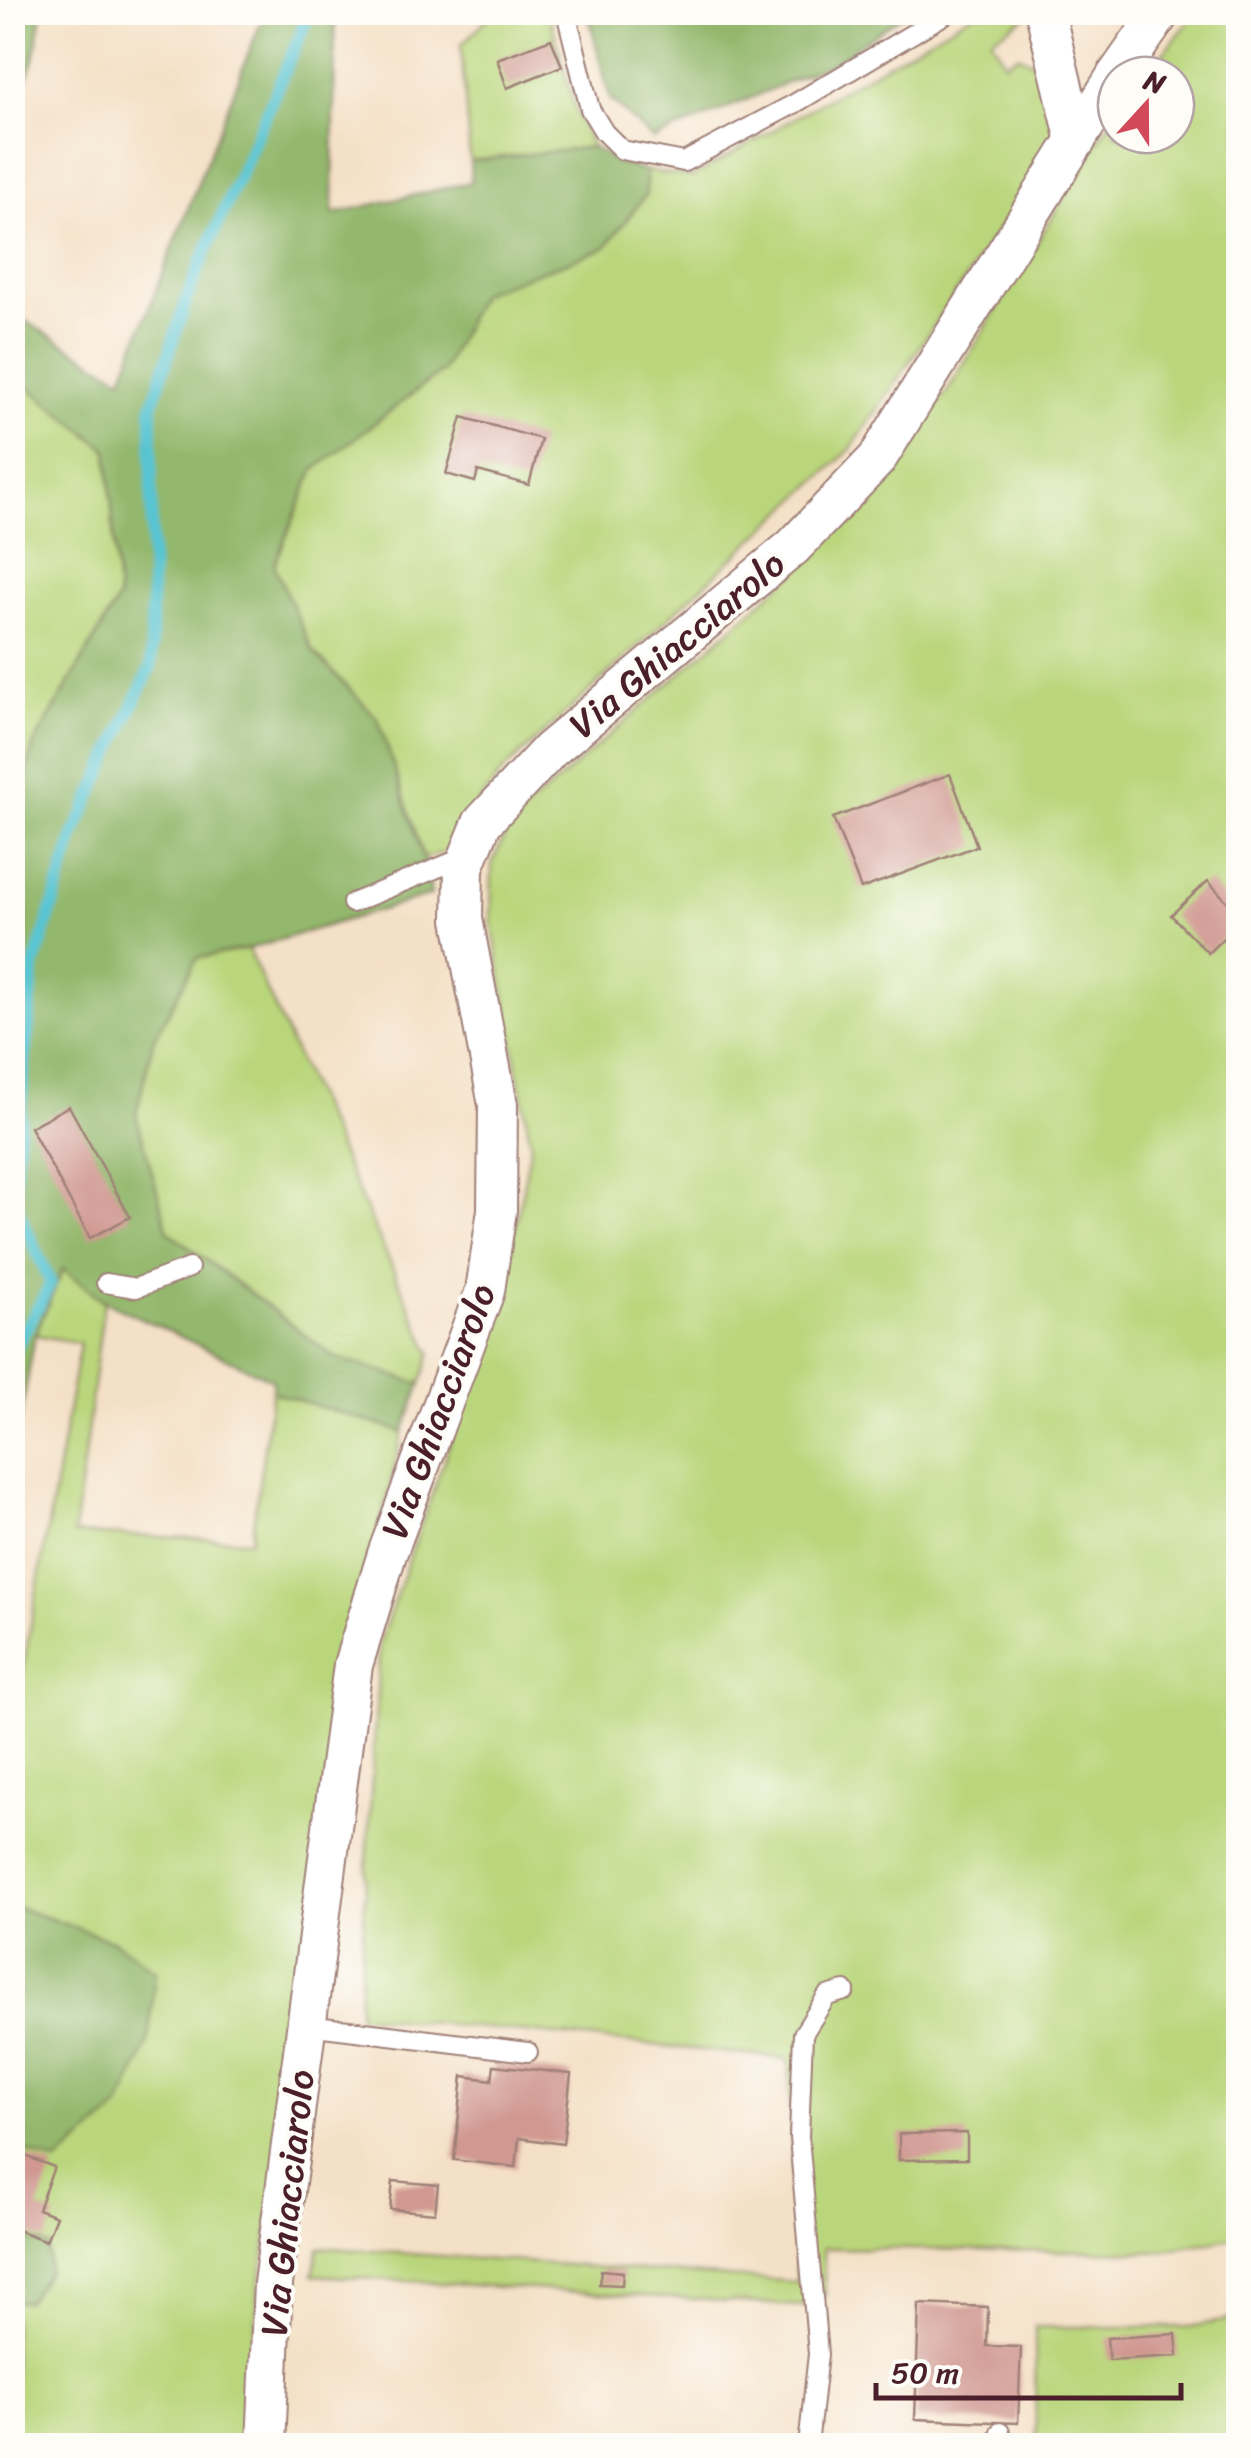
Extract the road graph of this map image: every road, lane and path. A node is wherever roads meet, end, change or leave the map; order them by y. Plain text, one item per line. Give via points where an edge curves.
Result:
1 (566, 12) edge
2 (949, 12) edge
3 (1161, 12) edge
4 (1056, 23) edge
5 (1131, 55) edge
6 (1096, 108) edge
7 (1076, 141) junction
8 (469, 855) junction
9 (352, 903) dead end
10 (189, 1268) dead end
11 (106, 1283) dead end
12 (845, 1991) dead end
13 (306, 2025) junction
14 (528, 2052) dead end
15 (266, 2446) edge
16 (808, 2446) edge

1 - 2 lane via 590,109 604,132 622,150 684,162
3 - 5 street, Via Ghiacciarolo
4 - 7 street
6 - 7 street, Via Ghiacciarolo
7 - 8 street, Via Ghiacciarolo via 878,459 794,547 550,750 482,823
8 - 9 lane
8 - 13 street, Via Ghiacciarolo via 463,919 498,1105 495,1226 485,1291 353,1665
10 - 11 lane via 136,1288
12 - 16 lane via 827,1996 803,2034 800,2138 818,2354
13 - 14 lane
13 - 15 street, Via Ghiacciarolo via 273,2284

